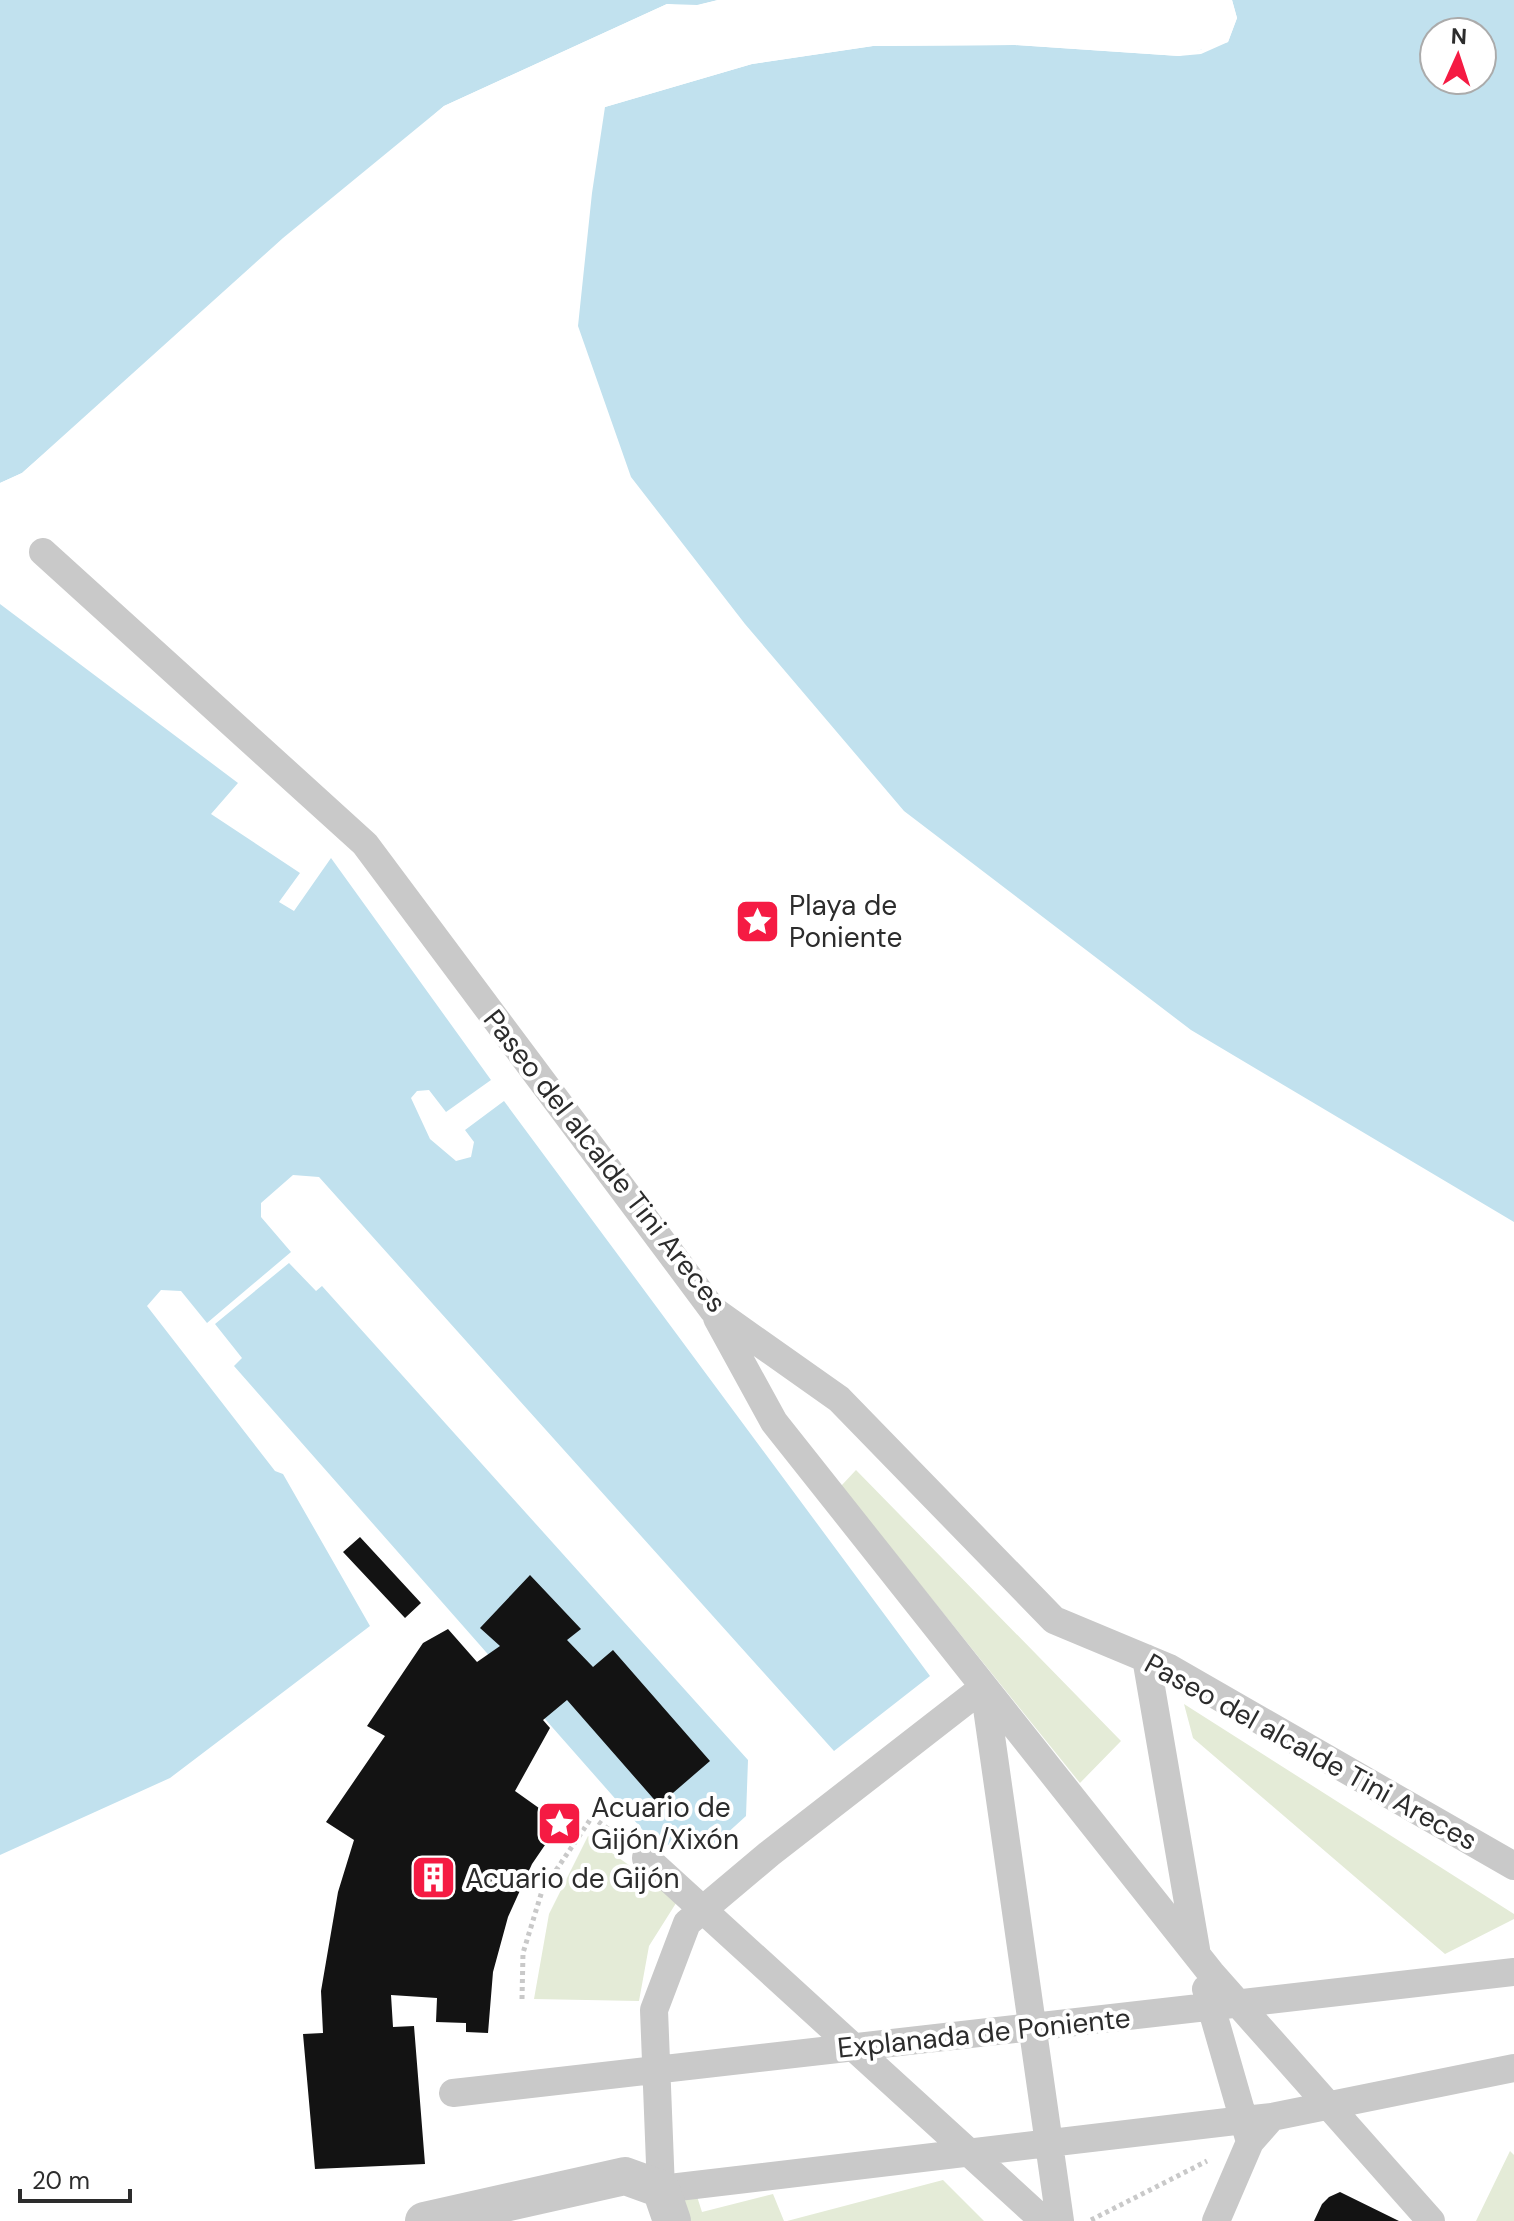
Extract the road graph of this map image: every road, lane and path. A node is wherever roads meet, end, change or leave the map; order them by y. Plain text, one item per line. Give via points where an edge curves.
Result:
1 (43, 552) dead end
2 (713, 1310) junction
3 (1146, 1658) junction
4 (984, 1687) junction
5 (646, 1858) joint
6 (1514, 1866) edge
7 (703, 1910) junction
8 (1197, 1954) junction
9 (1514, 1972) edge
10 (522, 1999) dead end
11 (1225, 2005) junction
12 (1032, 2027) junction
13 (854, 2047) junction
14 (1514, 2068) edge
15 (657, 2070) junction
16 (453, 2093) dead end
17 (1329, 2106) junction
18 (1247, 2131) junction
19 (1049, 2143) junction
20 (969, 2153) junction
21 (666, 2205) edge
22 (424, 2221) edge
23 (1044, 2221) edge
24 (1060, 2221) edge
25 (1216, 2221) edge
26 (1431, 2221) edge

1 - 2 street, Paseo del alcalde Tini Areces via 365,844
2 - 3 street, Paseo del alcalde Tini Areces via 839,1399 1054,1620
2 - 4 street via 774,1422
3 - 6 street, Paseo del alcalde Tini Areces
3 - 8 street
4 - 7 street
4 - 8 street
4 - 12 street
5 - 7 street
5 - 10 path via 592,1817 542,1891 523,1953
7 - 13 street
7 - 15 street via 687,1923 654,2010
8 - 11 street
9 - 11 street, Explanada de Poniente
11 - 12 street, Explanada de Poniente
11 - 17 street
11 - 18 street
12 - 13 street, Explanada de Poniente
12 - 19 street
13 - 15 street, Explanada de Poniente
13 - 20 street
14 - 17 street
15 - 16 street, Explanada de Poniente
15 - 21 street
17 - 18 street via 1272,2117
17 - 26 street
18 - 19 street
18 - 25 street
19 - 20 street
19 - 24 street
20 - 21 street
20 - 23 street
21 - 22 street via 625,2176

